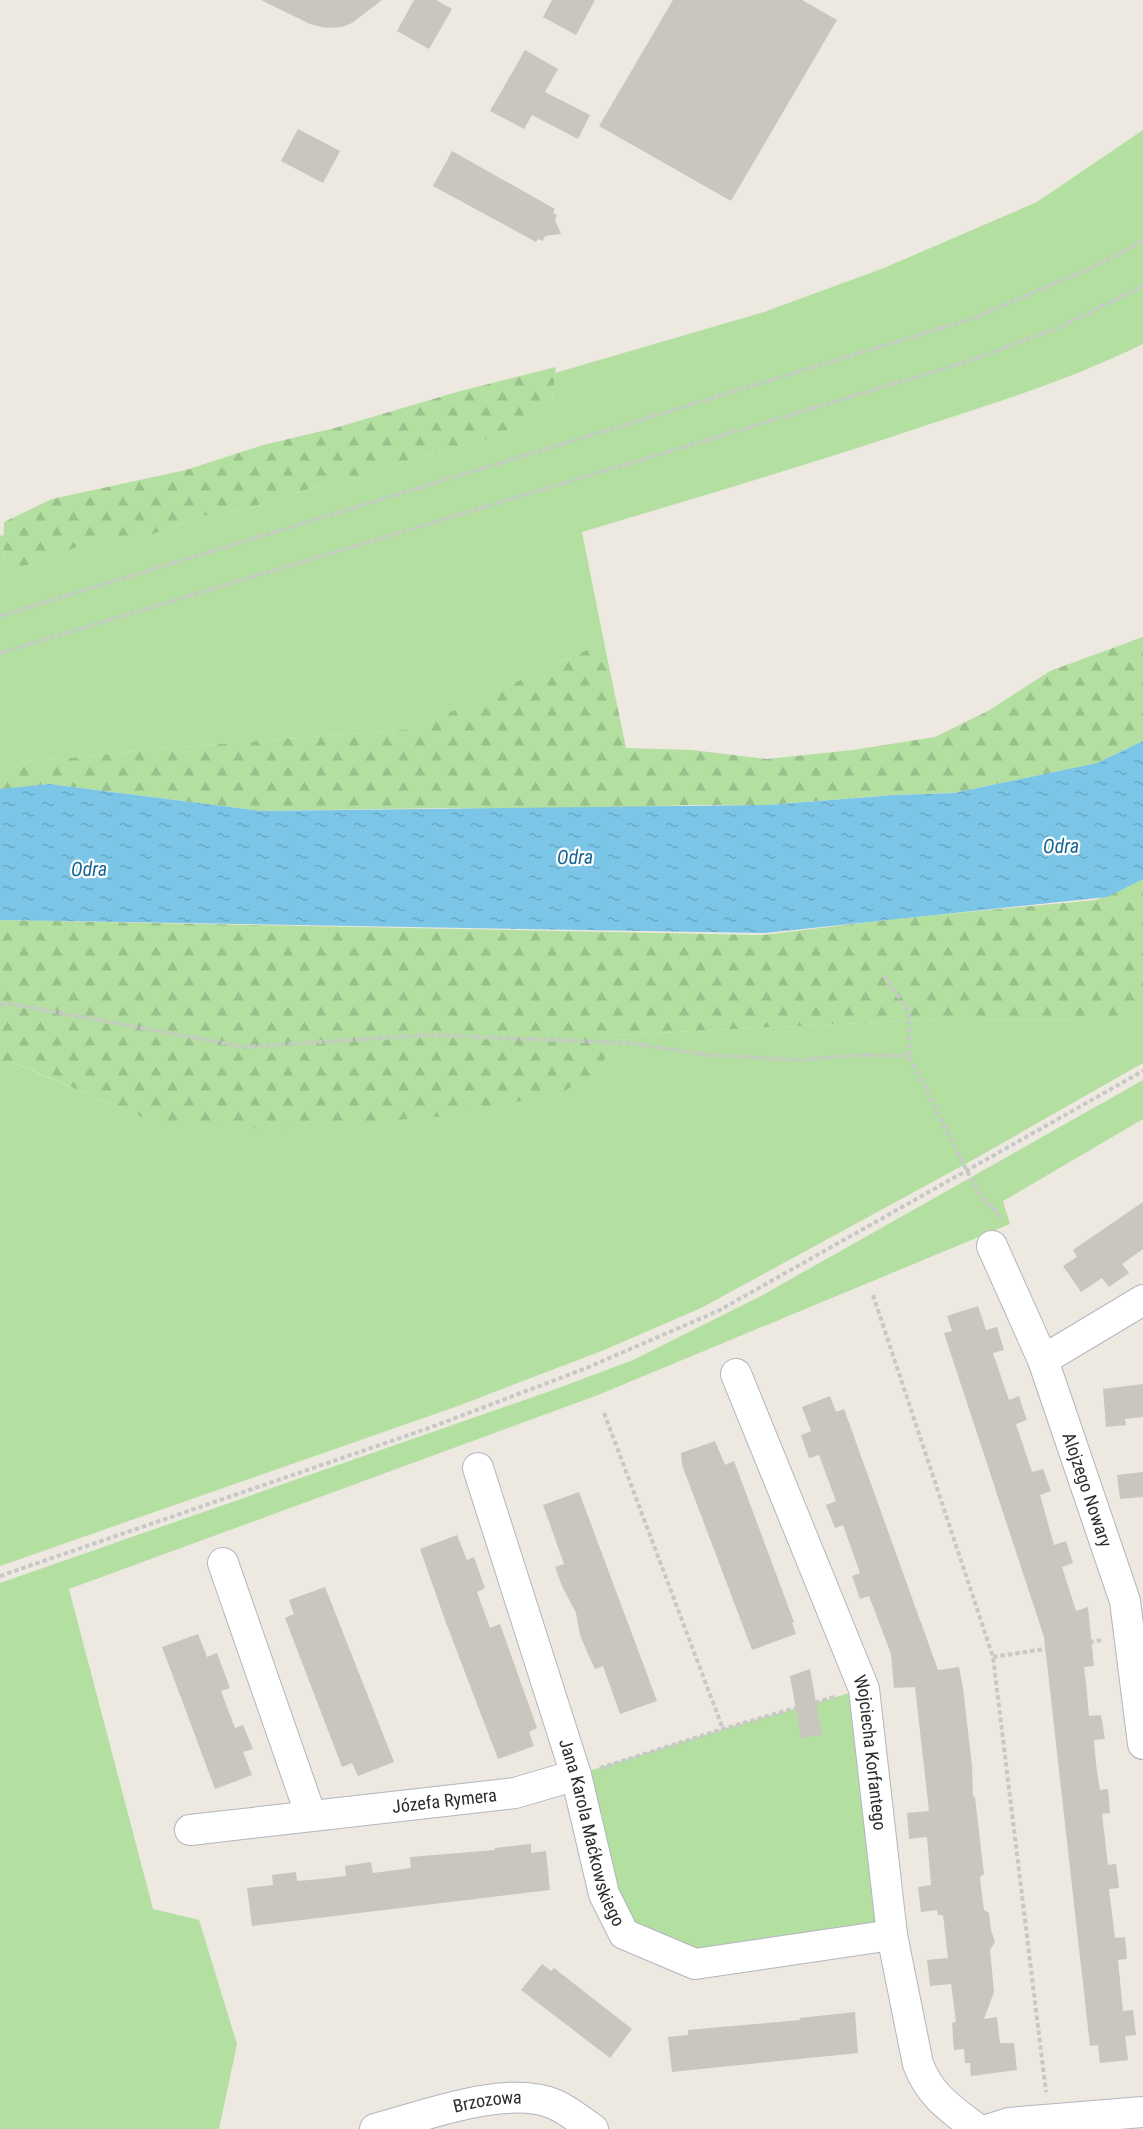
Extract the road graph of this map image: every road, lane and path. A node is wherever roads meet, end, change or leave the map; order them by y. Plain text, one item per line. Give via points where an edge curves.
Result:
1 (1143, 241) edge
2 (1143, 286) edge
3 (0, 616) edge
4 (0, 653) edge
5 (884, 976) dead end
6 (0, 1004) edge
7 (909, 1056) junction
8 (1143, 1071) edge
9 (967, 1172) junction
10 (984, 1201) dead end
11 (992, 1246) dead end
12 (873, 1294) dead end
13 (1143, 1300) edge
14 (1043, 1360) junction
15 (736, 1374) dead end
16 (604, 1413) dead end
17 (478, 1468) dead end
18 (224, 1563) dead end
19 (0, 1576) edge
20 (1134, 1595) edge
21 (1129, 1636) junction
22 (993, 1658) junction
23 (864, 1689) junction
24 (723, 1729) junction
25 (1143, 1744) edge
26 (576, 1775) junction
27 (311, 1816) junction
28 (190, 1830) dead end
29 (892, 1935) junction
30 (1143, 2112) edge
31 (1049, 2120) junction
32 (375, 2129) edge
33 (593, 2129) edge
34 (977, 2129) edge
35 (990, 2129) edge

1 - 3 path via 1102,263 974,318
2 - 4 path via 1060,327 966,362
5 - 7 path via 909,1011
6 - 7 path via 245,1047 426,1035 629,1043 711,1055 798,1060
7 - 9 path
8 - 9 path
9 - 10 path
9 - 19 path via 718,1311 584,1369 429,1428
11 - 14 street, Alojzego Nowary
12 - 22 path
13 - 14 street
14 - 20 street, Alojzego Nowary
15 - 23 street, Wojciecha Korfantego
16 - 24 path
17 - 26 street, Jana Karola Maćkowskiego
18 - 27 street
20 - 21 street, Alojzego Nowary
21 - 22 path
21 - 25 street, Alojzego Nowary
22 - 31 path
23 - 24 path
23 - 29 street, Wojciecha Korfantego
24 - 26 path
26 - 27 street, Józefa Rymera via 515,1793
26 - 29 street, Jana Karola Maćkowskiego via 604,1894 624,1934 695,1964
27 - 28 street, Józefa Rymera
29 - 34 street, Wojciecha Korfantego via 924,2081 944,2105
30 - 31 street
31 - 35 street via 1009,2123
32 - 33 street, Brzozowa via 485,2100 531,2097 555,2104

